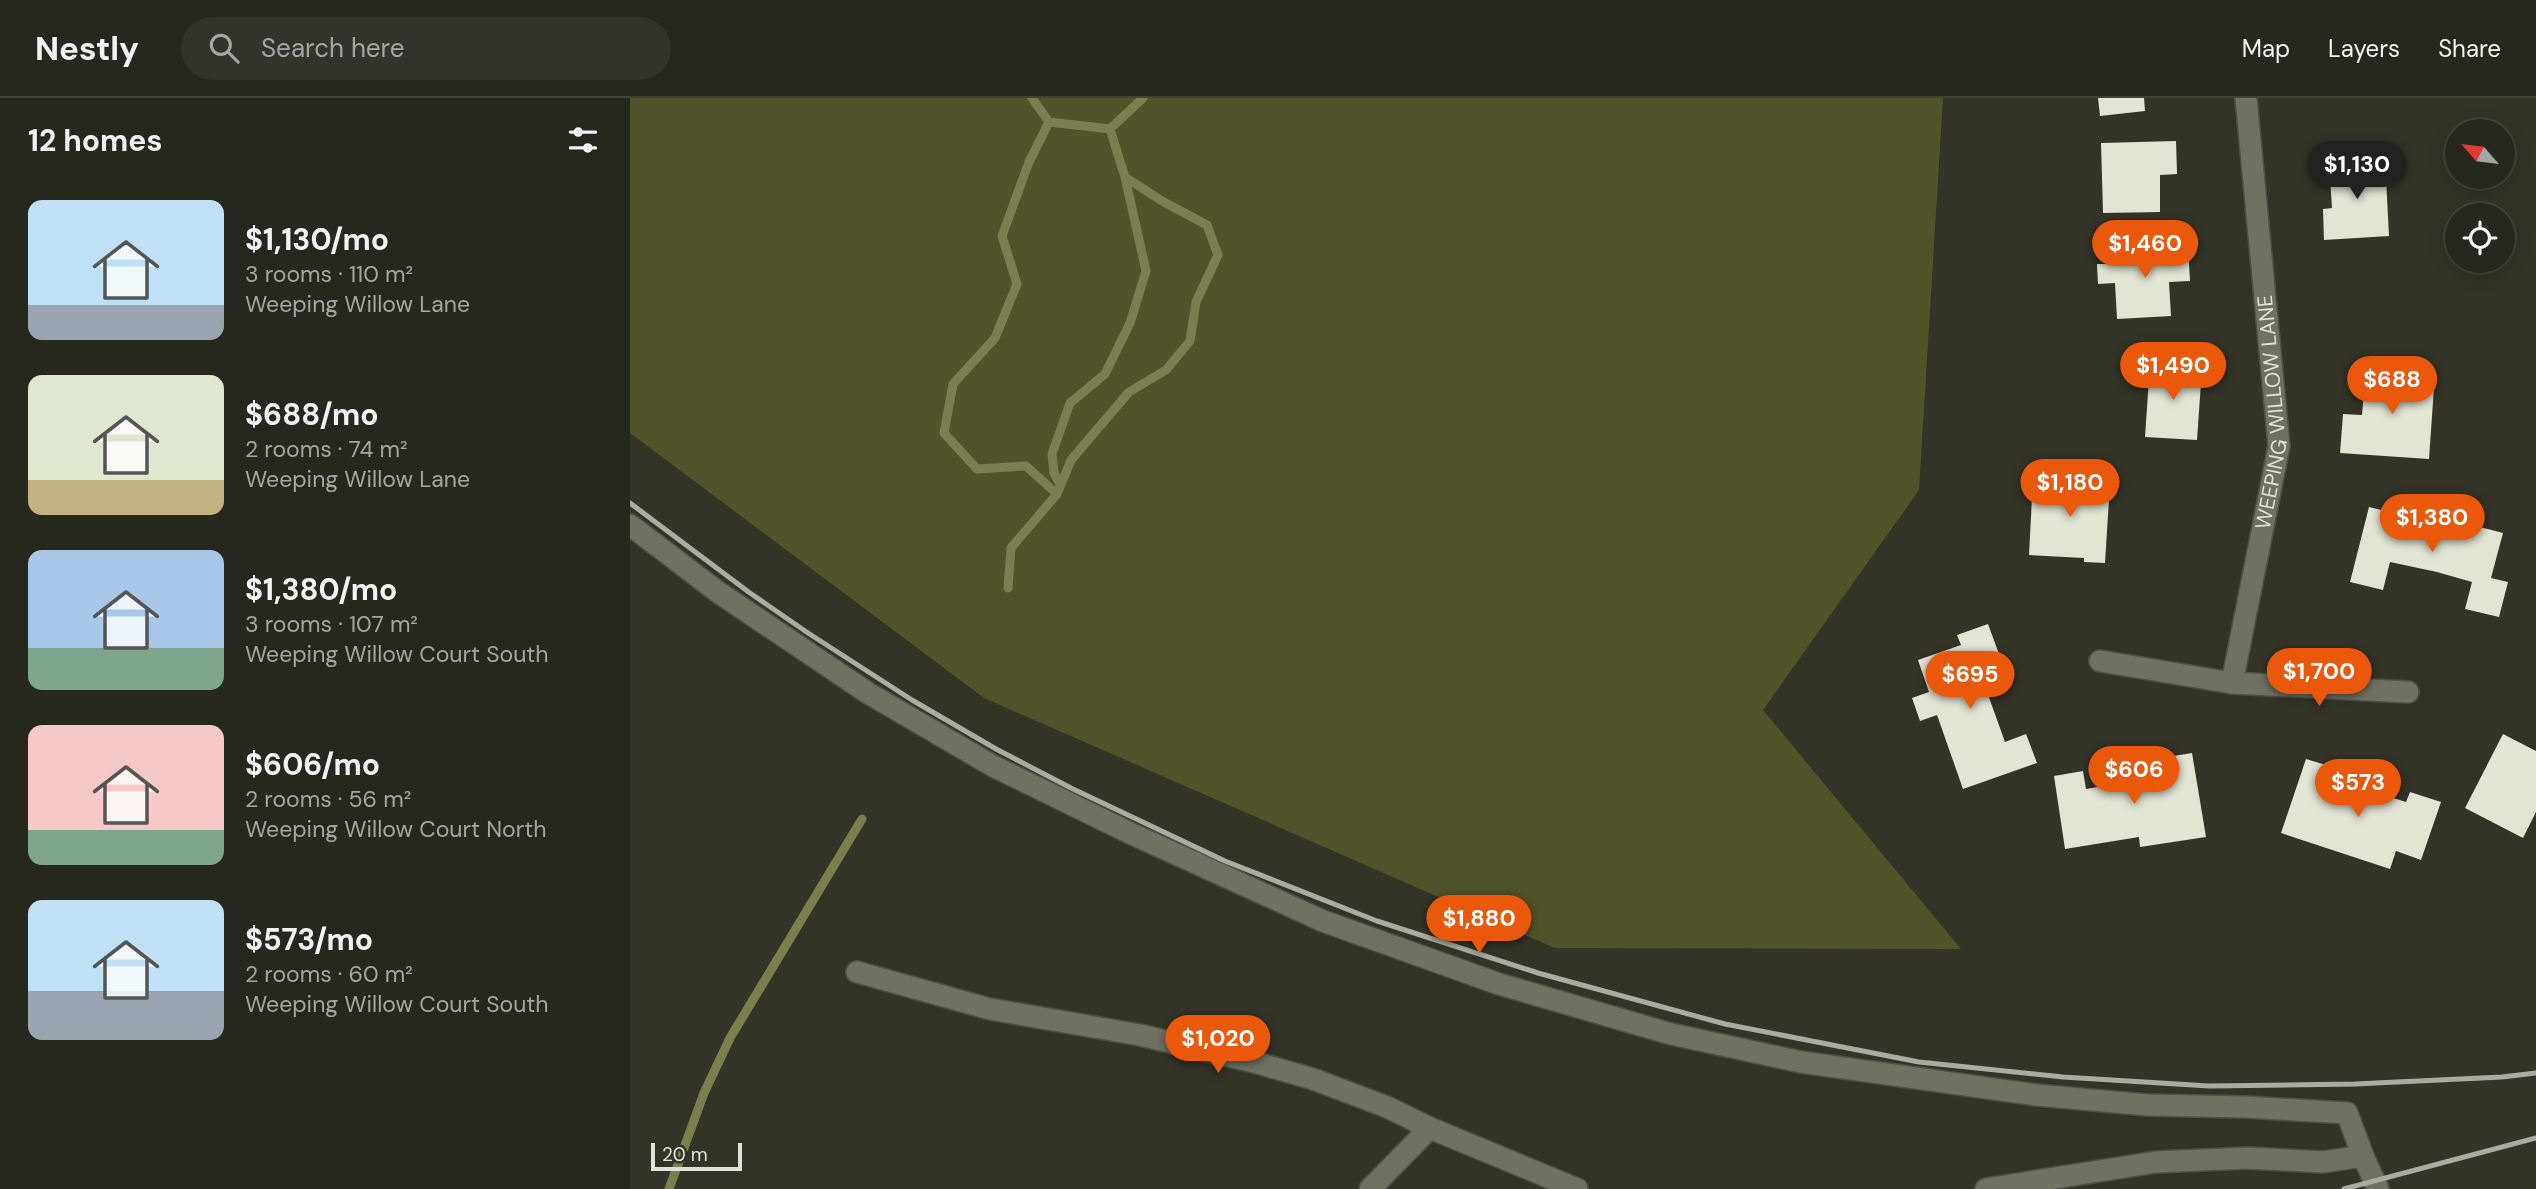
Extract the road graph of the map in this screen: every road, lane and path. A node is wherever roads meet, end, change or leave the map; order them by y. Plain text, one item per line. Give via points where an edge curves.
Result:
1 (2246, 98) edge
2 (630, 525) edge
3 (2100, 661) dead end
4 (2232, 683) junction
5 (2407, 692) dead end
6 (857, 972) dead end
7 (1430, 1128) junction
8 (2363, 1156) junction
9 (1370, 1189) edge
10 (1577, 1189) edge
11 (1986, 1189) edge
12 (2378, 1189) edge

1 - 4 street, WEEPING WILLOW LANE via 2279,446
2 - 8 street via 718,592 868,693 993,766 1323,921 1499,984 1671,1034 1801,1062 2036,1095 2347,1114
3 - 4 street
4 - 5 street
6 - 7 street via 990,1009 1140,1035 1254,1062 1313,1079
7 - 9 street
7 - 10 street
8 - 11 street via 2323,1162 2248,1158 2156,1162
8 - 12 street

